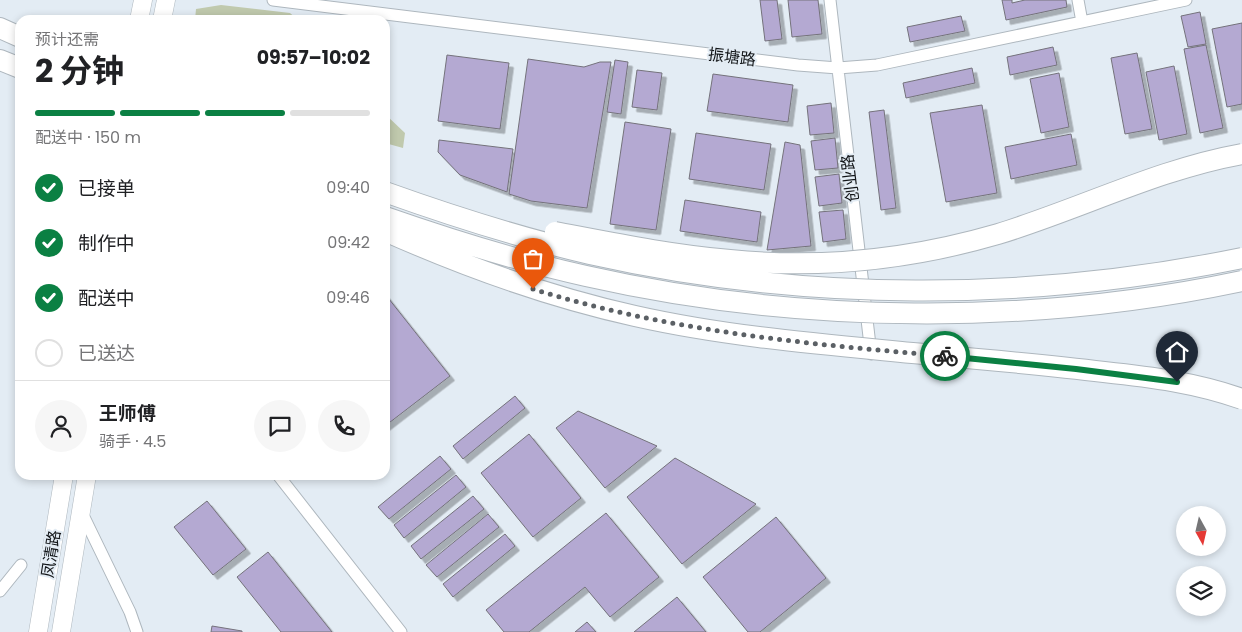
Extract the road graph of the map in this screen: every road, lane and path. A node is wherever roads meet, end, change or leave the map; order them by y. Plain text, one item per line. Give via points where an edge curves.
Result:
1 (143, 0) edge
2 (166, 0) edge
3 (273, 0) edge
4 (830, 0) edge
5 (1078, 0) edge
6 (1186, 0) edge
7 (140, 15) edge
8 (163, 15) edge
9 (1082, 22) junction
10 (0, 28) edge
11 (15, 35) edge
12 (0, 60) edge
13 (15, 66) edge
14 (838, 68) junction
15 (1242, 154) edge
16 (390, 194) edge
17 (404, 199) junction
18 (390, 219) edge
19 (390, 233) edge
20 (1242, 258) edge
21 (1242, 281) edge
22 (871, 356) dead end
23 (1242, 399) edge
24 (63, 480) edge
25 (86, 480) edge
26 (282, 480) edge
27 (81, 510) junction
28 (21, 565) dead end
29 (0, 590) edge
30 (38, 632) edge
31 (61, 632) edge
32 (137, 632) edge
33 (400, 632) edge

1 - 7 highway
2 - 8 highway
3 - 14 street, 振塘路
4 - 14 street, 创业路
5 - 9 street
6 - 9 street, 振塘路
9 - 14 street, 振塘路 via 878,65
10 - 11 highway
12 - 13 highway
14 - 22 street, 创业路
15 - 17 highway, bridge via 1174,171 1041,220 966,243 904,255 825,263 745,262 666,253
16 - 17 highway, bridge
17 - 20 highway, bridge via 496,229 590,254 686,272 808,286 914,290 1048,285 1146,275
18 - 21 highway, bridge via 485,250 588,277 726,300 832,310 939,313 1045,308 1151,298
19 - 23 highway, bridge via 522,285 590,306 660,322 755,336 1143,376 1211,389
24 - 30 highway, 凤清路
25 - 27 highway, 凤清路
26 - 33 street
27 - 31 highway, 凤清路
27 - 32 street
28 - 29 street

